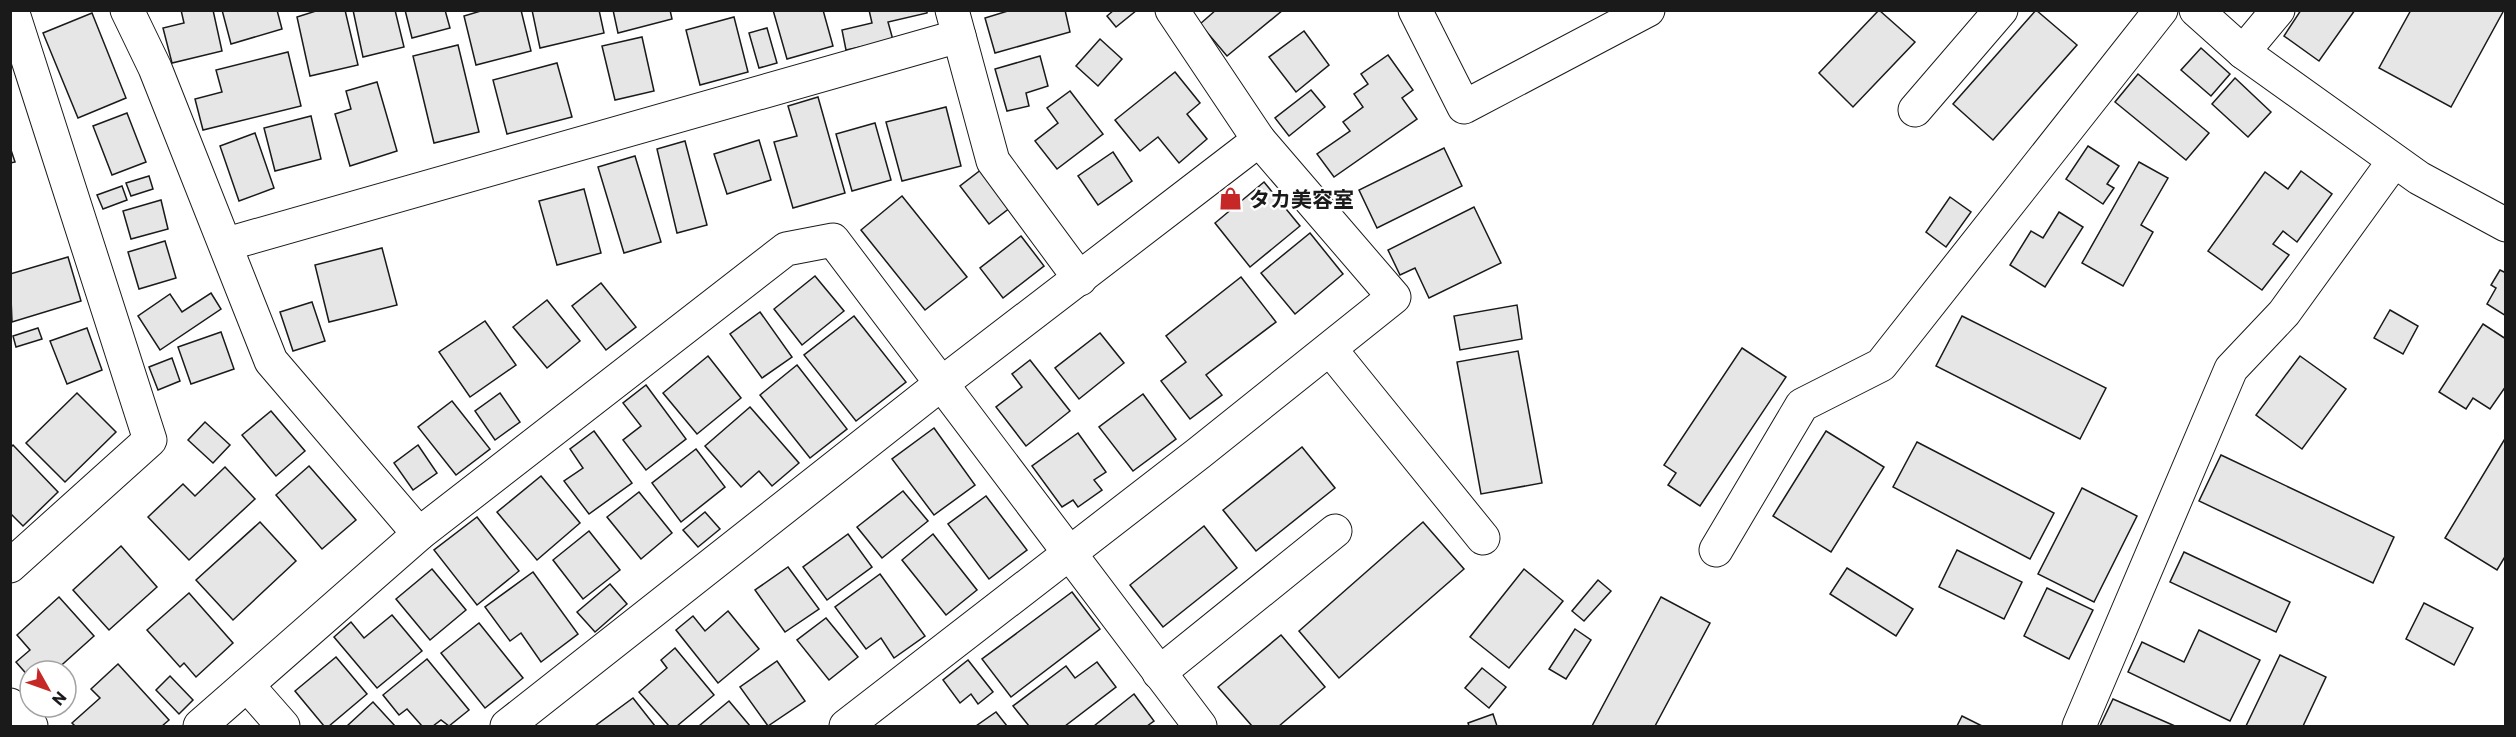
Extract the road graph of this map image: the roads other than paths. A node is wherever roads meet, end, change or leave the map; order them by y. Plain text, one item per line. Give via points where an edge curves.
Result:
1 (12, 10) edge
2 (127, 10) edge
3 (1172, 10) edge
4 (1415, 10) edge
5 (1647, 10) edge
6 (2001, 10) edge
7 (2161, 10) edge
8 (2196, 10) edge
9 (2278, 10) edge
10 (955, 23) edge
11 (2243, 52) junction
12 (1914, 110) dead end
13 (1259, 140) junction
14 (2394, 161) junction
15 (2505, 225) edge
16 (227, 244) junction
17 (1080, 279) junction
18 (1330, 349) junction
19 (941, 384) junction
20 (1335, 531) dead end
21 (419, 534) junction
22 (1483, 538) dead end
23 (1716, 550) dead end
24 (1067, 553) junction
25 (10, 566) edge
26 (1160, 673) junction
27 (247, 685) junction
28 (10, 705) edge
29 (31, 726) edge
30 (200, 726) edge
31 (283, 726) edge
32 (507, 726) edge
33 (846, 726) edge
34 (1200, 726) edge
35 (2079, 726) edge

1 - 25 street via 150,440
2 - 16 street
3 - 13 street
4 - 5 street via 1464,107
6 - 12 street
7 - 23 street via 1881,365 1802,405
8 - 11 street
9 - 11 street
10 - 16 street
10 - 17 street via 993,161
11 - 14 street
13 - 17 street
13 - 18 street via 1394,297
14 - 15 street
14 - 35 street via 2284,313 2231,369
16 - 21 street via 271,361
17 - 19 street
18 - 22 street
18 - 24 street
19 - 21 street via 833,240 786,249
19 - 24 street
19 - 32 street
20 - 26 street
21 - 27 street
24 - 26 street
24 - 33 street
26 - 34 street
27 - 30 street
27 - 31 street
28 - 29 street

